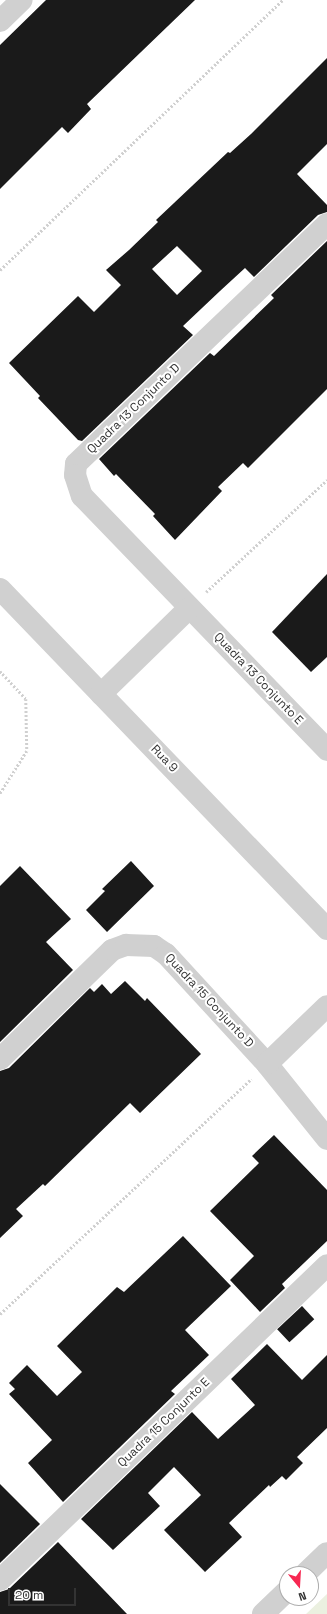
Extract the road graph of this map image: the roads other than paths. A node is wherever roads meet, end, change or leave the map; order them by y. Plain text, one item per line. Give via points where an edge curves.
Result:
1 (22, 0) edge
2 (0, 21) edge
3 (327, 224) edge
4 (0, 590) edge
5 (188, 609) junction
6 (101, 694) junction
7 (327, 750) edge
8 (327, 929) edge
9 (327, 1006) edge
10 (0, 1059) edge
11 (267, 1064) junction
12 (327, 1139) edge
13 (327, 1265) edge
14 (327, 1553) edge
15 (313, 1566) edge
16 (0, 1580) edge
17 (279, 1599) edge
18 (263, 1614) edge

1 - 2 street
3 - 5 street, Quadra 13 Conjunto D via 76,464 75,475 82,496
4 - 6 street, Rua 9
5 - 6 street
5 - 7 street, Quadra 13 Conjunto E
6 - 8 street, Rua 9
9 - 11 street
10 - 11 street, Quadra 15 Conjunto D via 112,950 139,944 154,946 166,954
11 - 12 street
13 - 16 street, Quadra 15 Conjunto E
14 - 15 street
17 - 18 street

